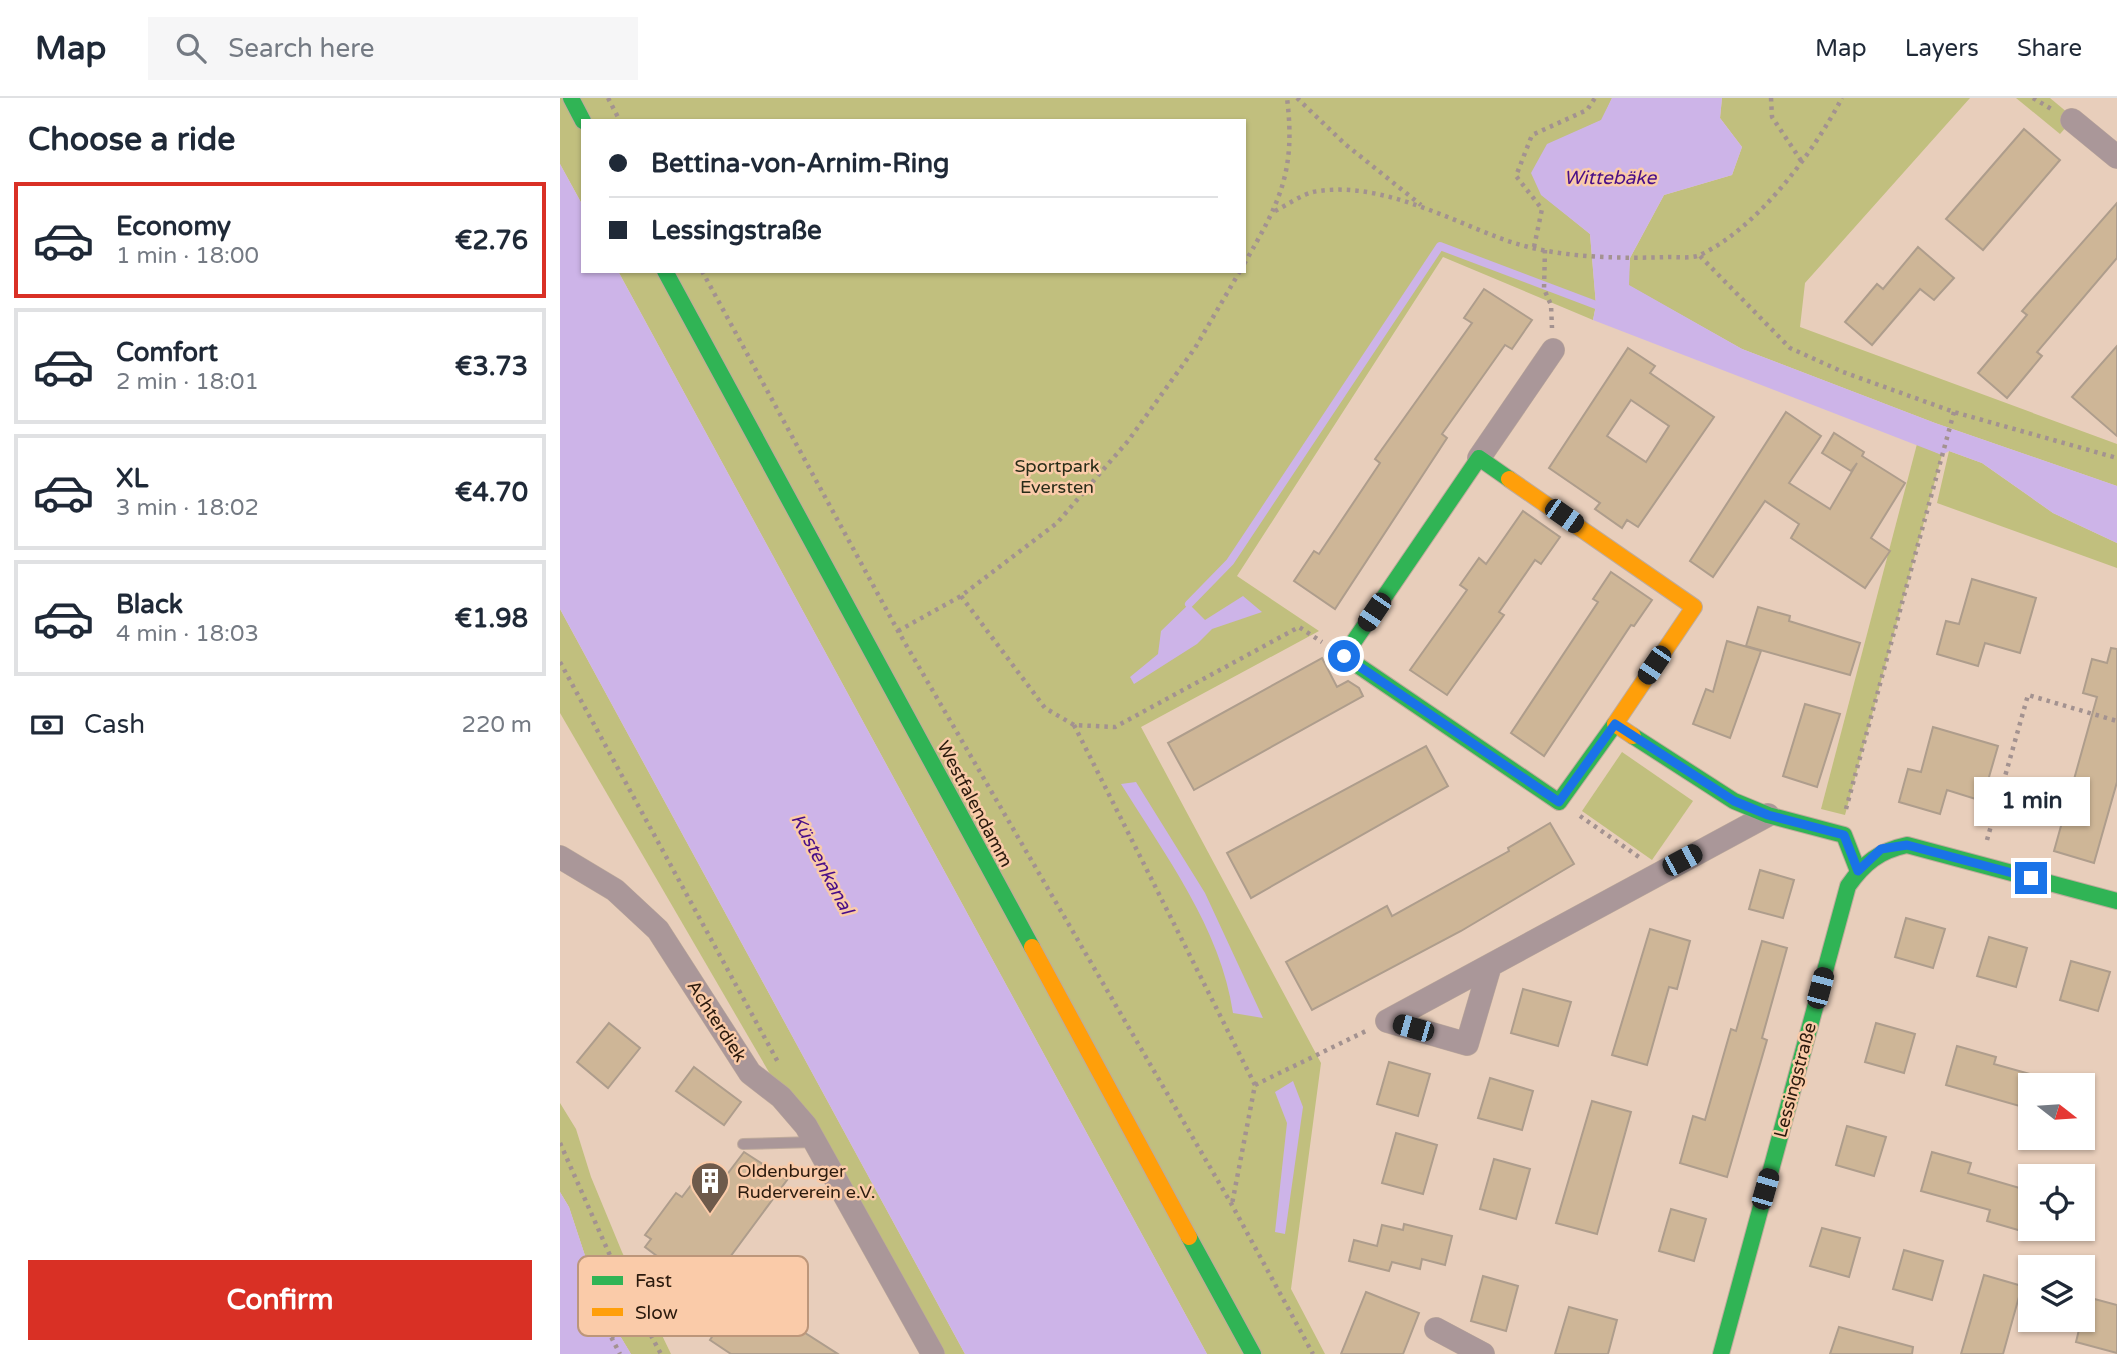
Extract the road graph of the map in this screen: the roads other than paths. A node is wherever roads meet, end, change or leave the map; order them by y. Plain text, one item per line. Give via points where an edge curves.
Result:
1 (571, 98) edge
2 (582, 119) edge
3 (2072, 120) dead end
4 (2117, 157) edge
5 (666, 273) edge
6 (1553, 350) road end
7 (1479, 458) junction
8 (1615, 724) junction
9 (1768, 815) junction
10 (560, 857) edge
11 (1858, 871) junction
12 (2117, 901) edge
13 (1490, 965) junction
14 (817, 1142) junction
15 (743, 1144) dead end
16 (1436, 1329) dead end
17 (933, 1354) edge
18 (1253, 1354) edge
19 (1483, 1354) edge
20 (1721, 1354) edge

1 - 2 street
3 - 4 street
5 - 18 street, Westfalendamm
6 - 7 street
7 - 8 street via 1694,607
7 - 8 street via 1344,656 1559,802
8 - 9 street via 1734,801
9 - 11 street via 1844,835
9 - 13 street
10 - 14 street, Achterdiek via 615,890 658,930 750,1073 781,1097
11 - 12 street, Lessingstraße via 1881,849 1907,845
11 - 20 street, Lessingstraße via 1848,887
13 - 13 street via 1467,1044 1387,1021
14 - 15 lane
14 - 17 street, Achterdiek
16 - 19 street

